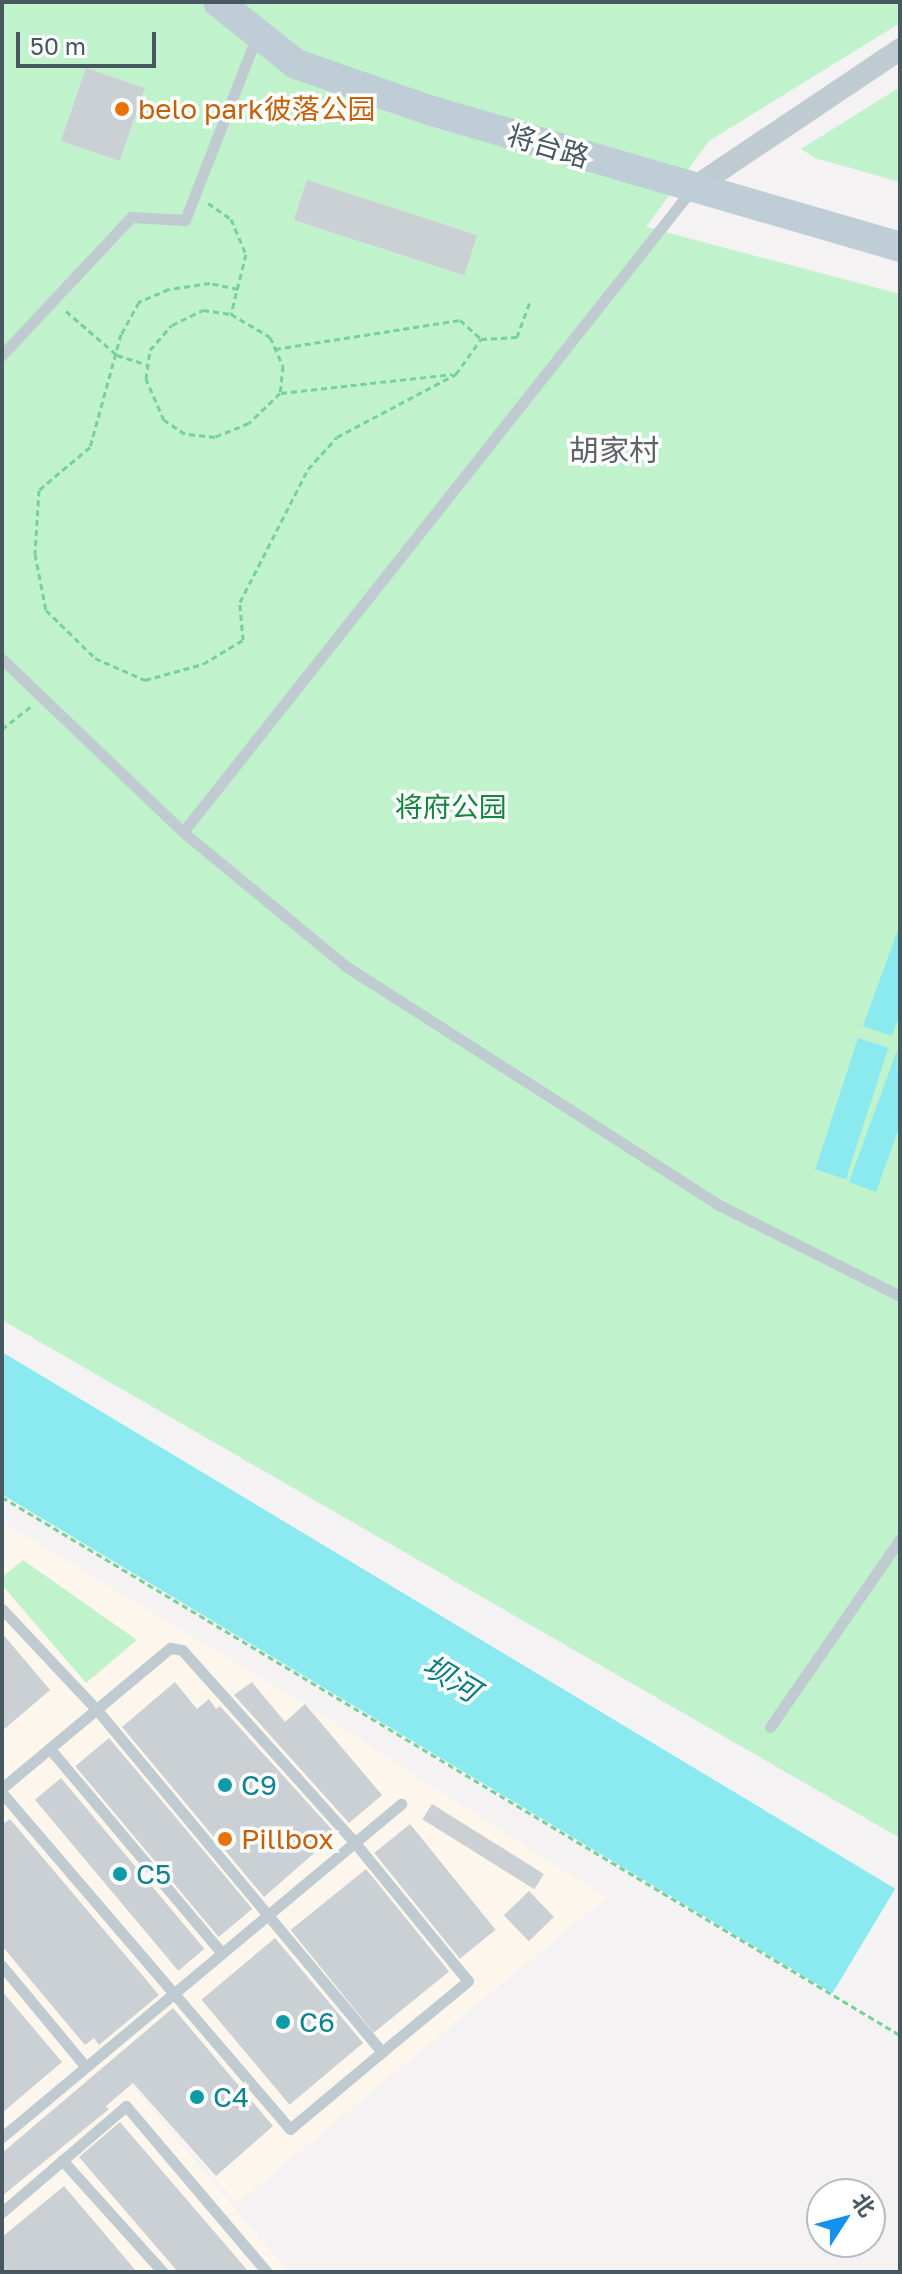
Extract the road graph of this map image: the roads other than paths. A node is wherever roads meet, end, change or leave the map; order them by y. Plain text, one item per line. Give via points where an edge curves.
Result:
1 (218, 2) edge
2 (258, 35) junction
3 (900, 49) edge
4 (692, 189) junction
5 (900, 247) edge
6 (2, 355) edge
7 (2, 659) edge
8 (183, 832) junction
9 (900, 1296) edge
10 (900, 1539) edge
11 (2, 1609) edge
12 (97, 1710) junction
13 (770, 1727) dead end
14 (50, 1749) junction
15 (2, 1790) edge
16 (401, 1804) dead end
17 (355, 1843) junction
18 (268, 1915) junction
19 (222, 1953) junction
20 (2, 1966) edge
21 (173, 1994) junction
22 (382, 2052) junction
23 (86, 2067) junction
24 (2, 2137) edge
25 (62, 2160) junction
26 (2, 2212) edge
27 (163, 2272) edge
28 (267, 2272) edge

1 - 2 main road, 将台路
2 - 4 main road, 将台路 via 296,64
2 - 6 lane via 185,220 131,217
3 - 4 street
4 - 5 main road, 将台路
4 - 8 lane
7 - 8 lane
8 - 9 lane via 347,967 717,1204
10 - 13 lane
11 - 12 lane
12 - 14 lane
12 - 17 lane via 170,1648 182,1650
12 - 18 lane
14 - 15 lane
14 - 19 lane
15 - 21 lane
16 - 17 lane
17 - 18 lane
17 - 22 lane via 468,1981
18 - 19 lane
18 - 22 lane
19 - 21 lane
20 - 23 lane
21 - 22 lane via 290,2129
21 - 23 lane
23 - 24 lane
25 - 26 lane
25 - 27 lane
25 - 28 lane via 126,2106

